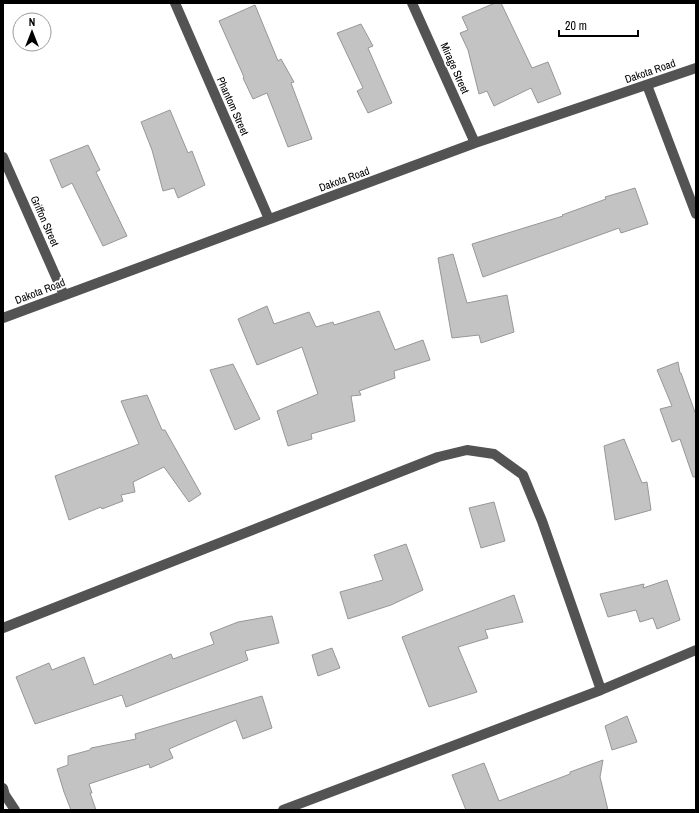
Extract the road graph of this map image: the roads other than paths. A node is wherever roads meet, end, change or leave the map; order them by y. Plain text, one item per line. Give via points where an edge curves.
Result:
1 (175, 3) edge
2 (412, 3) edge
3 (696, 68) edge
4 (647, 85) junction
5 (475, 143) junction
6 (3, 157) edge
7 (696, 214) edge
8 (269, 220) junction
9 (64, 294) junction
10 (3, 318) edge
11 (3, 628) edge
12 (696, 650) edge
13 (601, 690) junction
14 (3, 788) edge
15 (15, 810) edge
16 (282, 810) edge

1 - 8 street, Phantom Street
2 - 5 street, Mirage Street
3 - 4 street, Dakota Road
4 - 5 street, Dakota Road
4 - 7 street
5 - 8 street, Dakota Road
6 - 9 street, Griffon Street
8 - 9 street, Dakota Road
9 - 10 street, Dakota Road
11 - 13 street via 438,458 467,450 494,454 523,475 542,521
12 - 13 street
13 - 16 street
14 - 15 street

